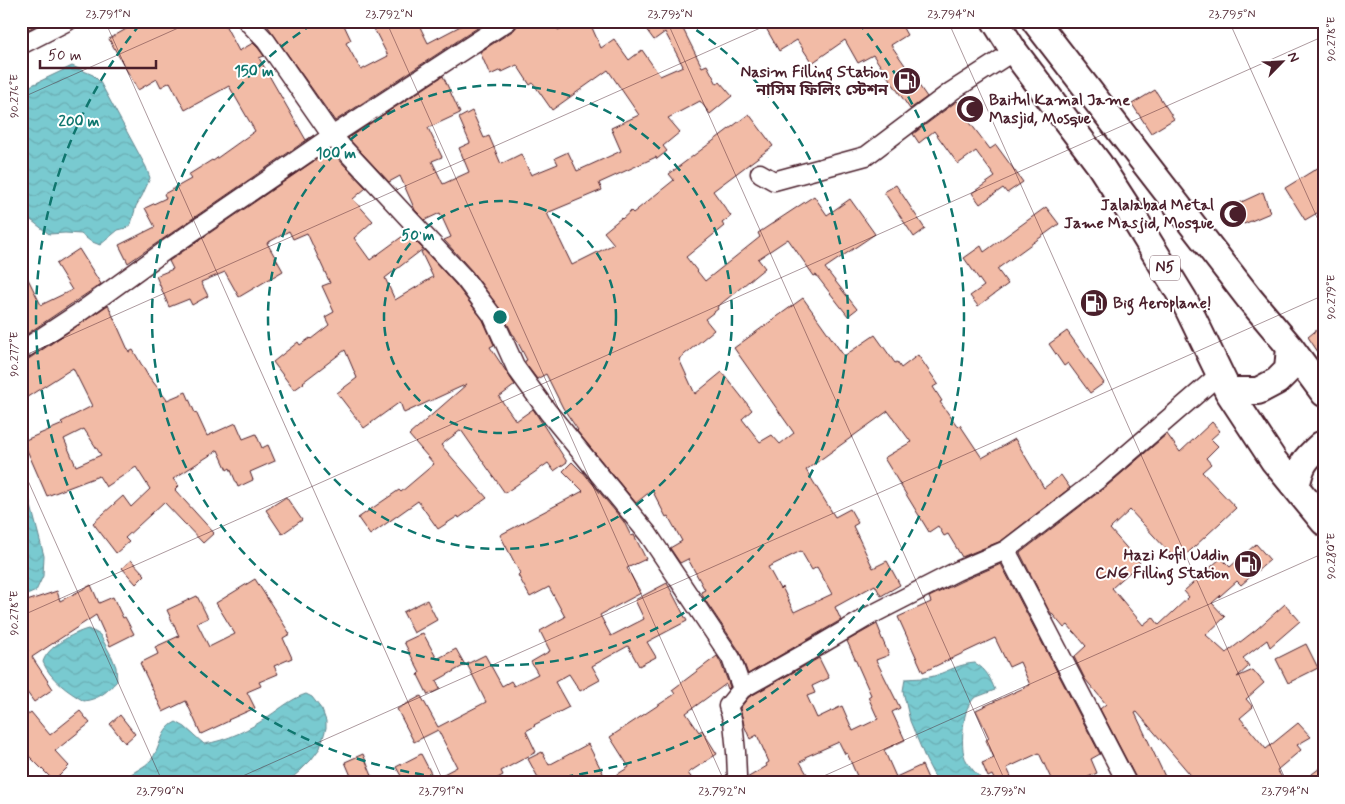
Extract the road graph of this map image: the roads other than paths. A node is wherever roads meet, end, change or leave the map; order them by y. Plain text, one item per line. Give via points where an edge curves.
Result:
1 (68, 21) edge
2 (247, 21) edge
3 (508, 21) edge
4 (995, 21) edge
5 (1035, 21) edge
6 (21, 45) edge
7 (1014, 51) junction
8 (332, 136) junction
9 (760, 173) dead end
10 (1290, 347) junction
11 (21, 351) edge
12 (1224, 382) junction
13 (1324, 393) edge
14 (1324, 445) edge
15 (1296, 487) junction
16 (1324, 522) edge
17 (1006, 550) junction
18 (742, 689) junction
19 (734, 783) edge
20 (1127, 783) edge

1 - 6 street
2 - 8 street via 266,41
3 - 8 street
4 - 7 highway, N5
5 - 10 highway
7 - 9 street via 952,91 866,156 774,181
7 - 12 highway, N5 via 1099,164 1132,215 1184,300
8 - 11 street
8 - 18 street via 464,278 492,315 516,368 554,420 648,534 731,658
10 - 12 highway via 1288,370 1277,381 1258,391
10 - 13 highway
12 - 15 highway, N5 via 1274,461
12 - 17 street
14 - 15 highway via 1306,458 1299,470
15 - 16 highway, N5
17 - 18 street via 957,570 871,615
17 - 20 street
18 - 19 street via 728,706 736,752 737,776

